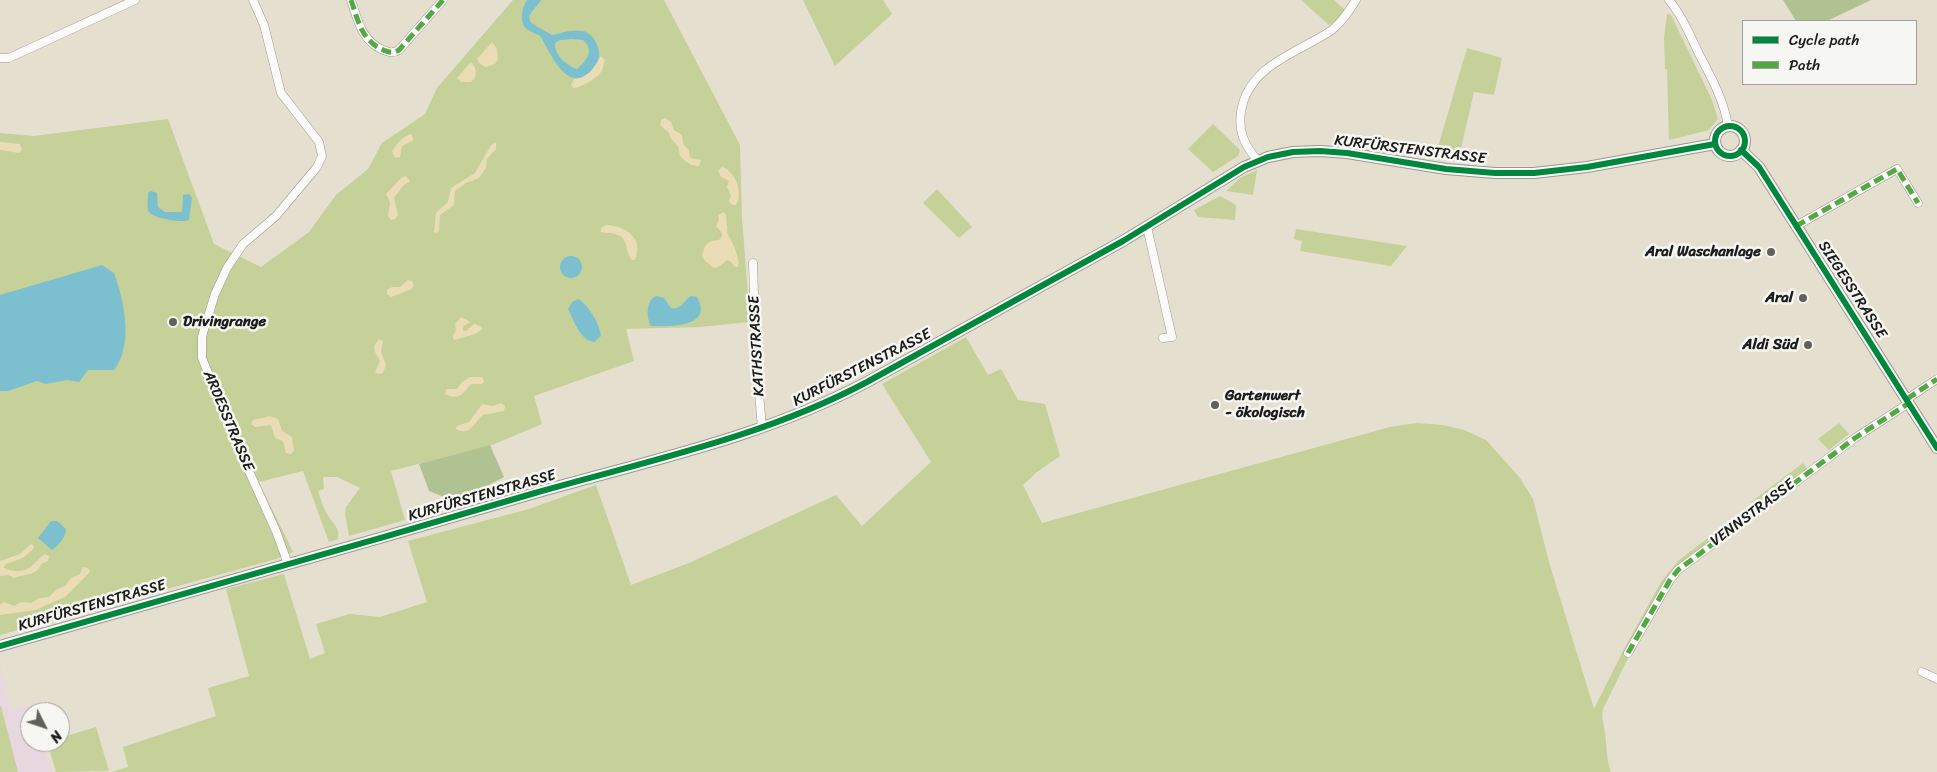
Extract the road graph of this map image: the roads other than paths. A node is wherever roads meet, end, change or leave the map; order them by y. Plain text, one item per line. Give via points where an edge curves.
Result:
1 (135, 0) edge
2 (253, 0) edge
3 (351, 0) edge
4 (442, 0) edge
5 (1356, 0) edge
6 (1669, 0) edge
7 (0, 58) edge
8 (1728, 126) junction
9 (1715, 144) junction
10 (1742, 150) junction
11 (1257, 160) junction
12 (1918, 203) dead end
13 (1796, 226) junction
14 (1147, 227) junction
15 (753, 264) dead end
16 (1163, 338) dead end
17 (1937, 379) edge
18 (1908, 401) junction
19 (762, 428) junction
20 (1937, 448) edge
21 (288, 564) junction
22 (0, 646) edge
23 (1628, 653) dead end
24 (1922, 672) dead end
25 (1937, 679) edge

1 - 7 street via 9,58
2 - 21 street, ARDESSTRASSE via 264,25 281,93 319,142 322,156 317,167 276,216 243,244 227,268 205,326 202,358
3 - 4 street via 363,35 373,45 394,53
5 - 11 street via 1337,25 1275,62 1251,86 1242,107 1241,134
6 - 8 street via 1677,9 1721,99
8 - 9 main road via 1718,132
8 - 10 main road via 1738,128 1744,136
9 - 10 main road via 1727,156
9 - 11 main road, KURFÜRSTENSTRASSE via 1534,173 1446,169 1320,151 1293,152
10 - 13 main road, SIEGESSTRASSE via 1758,167
11 - 14 main road, KURFÜRSTENSTRASSE
12 - 13 street via 1897,169
13 - 18 main road, SIEGESSTRASSE
14 - 16 street via 1172,337
14 - 19 main road, KURFÜRSTENSTRASSE via 855,389
15 - 19 street, KATHSTRASSE via 755,351
17 - 18 street, VENNSTRASSE
18 - 20 main road, SIEGESSTRASSE
18 - 23 street, VENNSTRASSE via 1678,570
19 - 21 main road, KURFÜRSTENSTRASSE
21 - 22 main road, KURFÜRSTENSTRASSE
24 - 25 street

